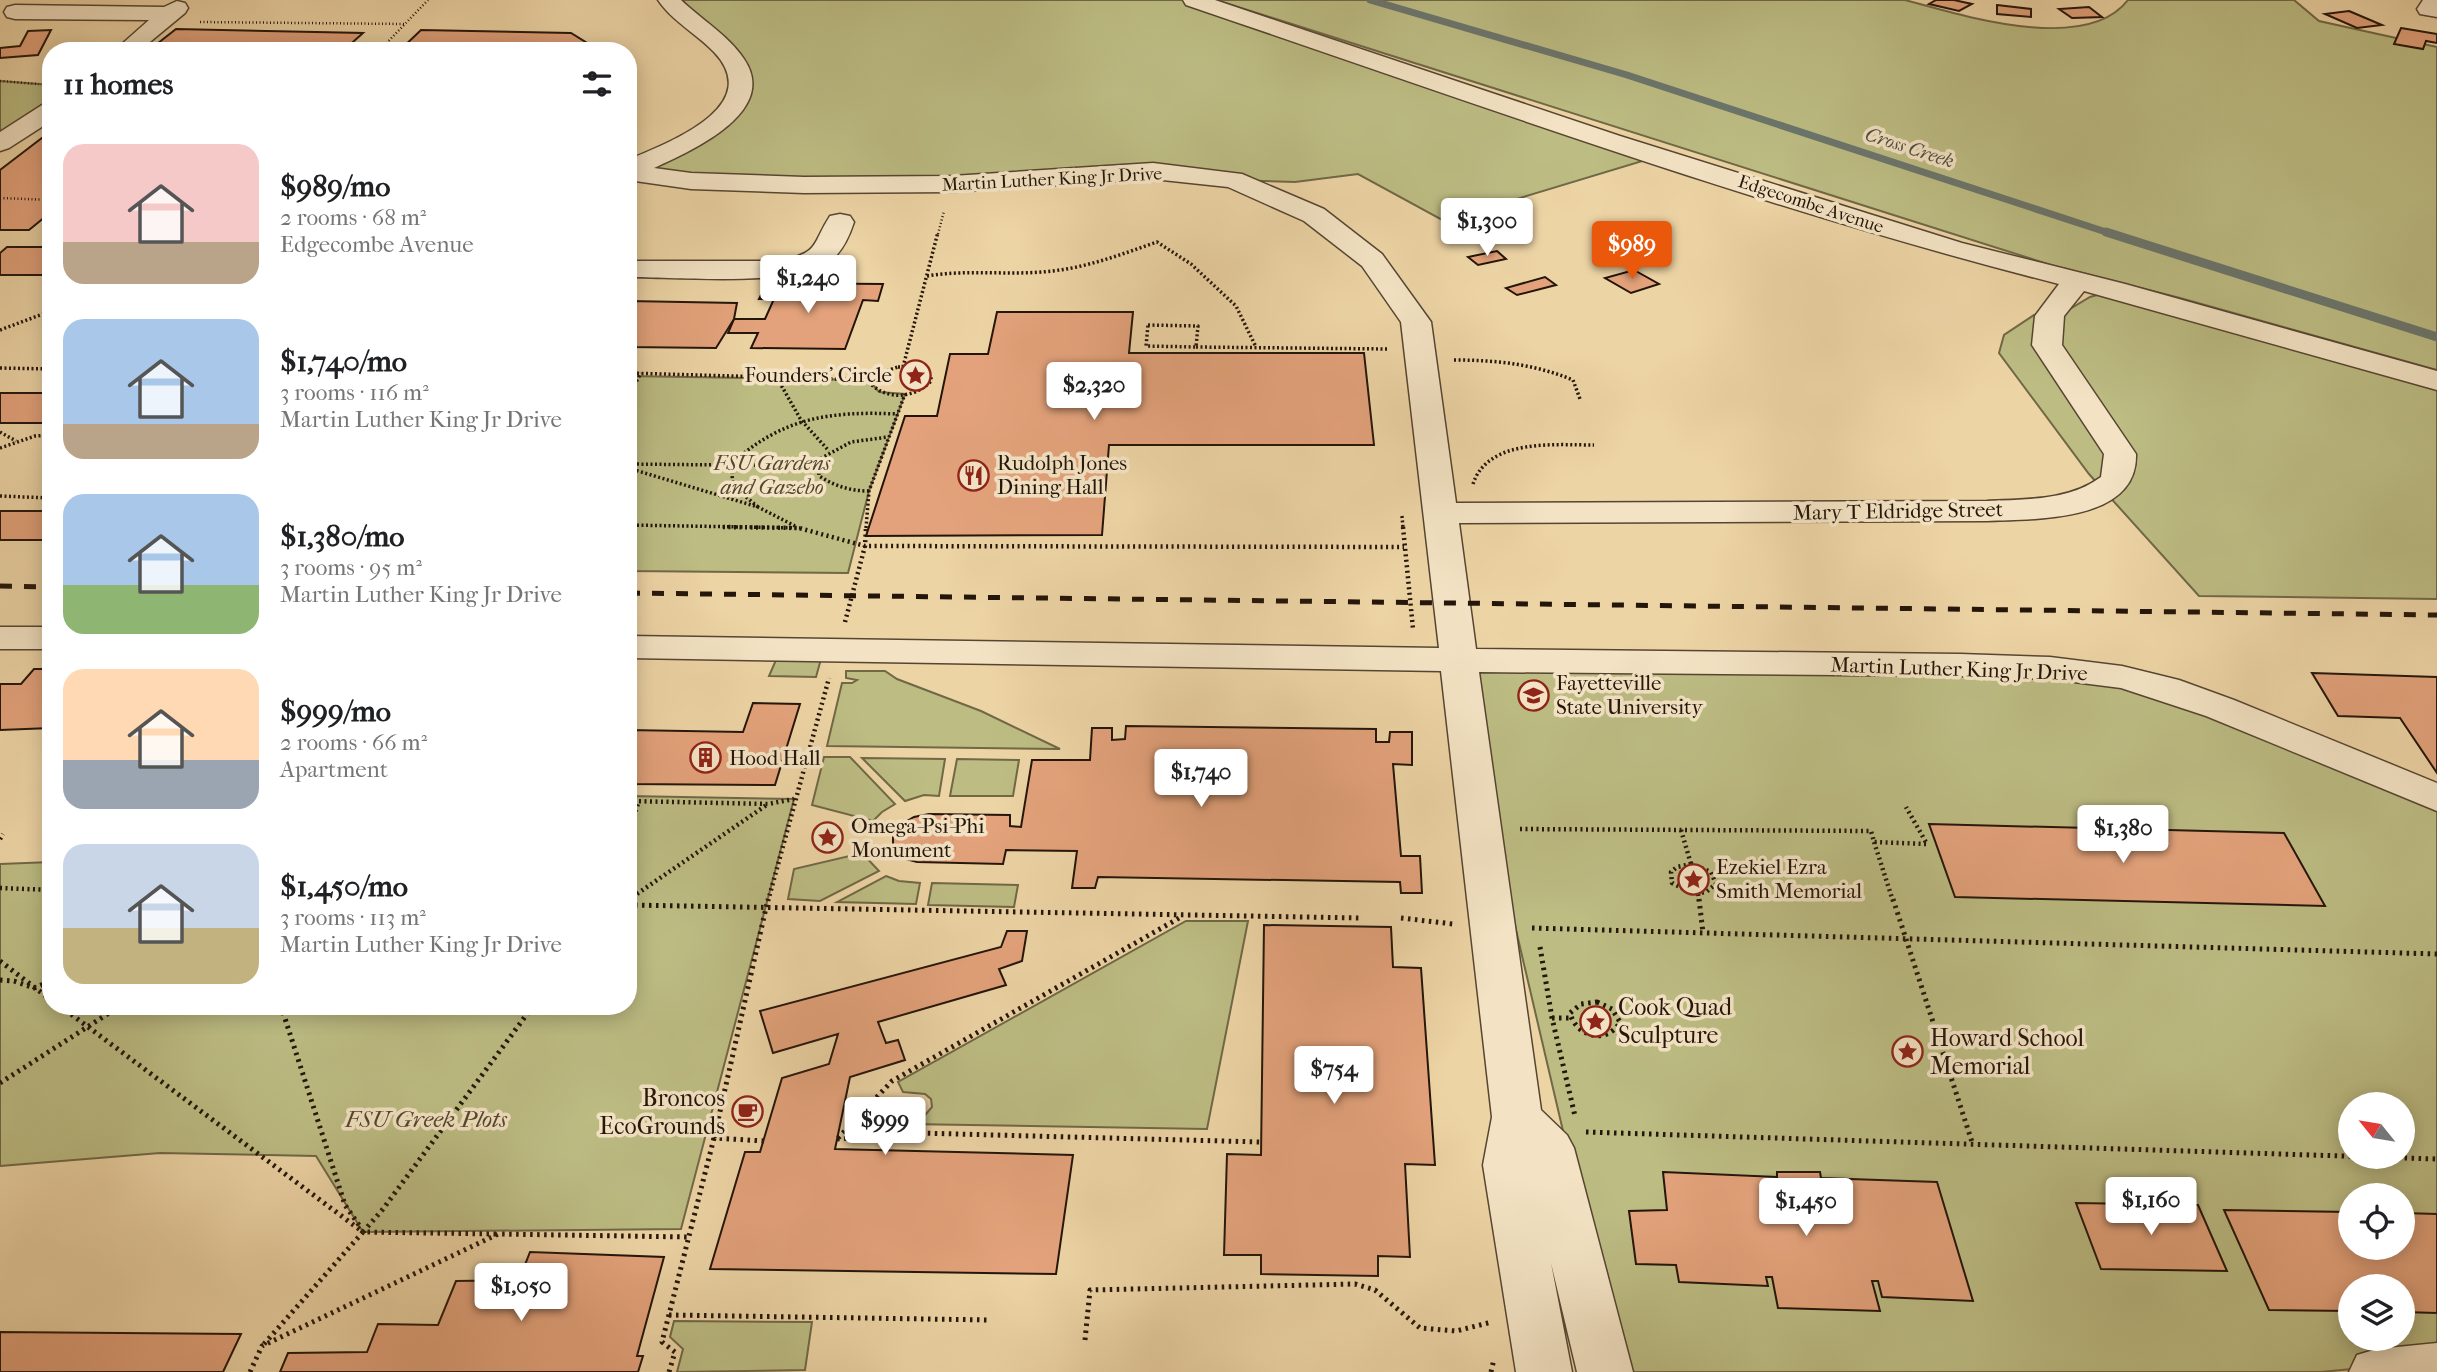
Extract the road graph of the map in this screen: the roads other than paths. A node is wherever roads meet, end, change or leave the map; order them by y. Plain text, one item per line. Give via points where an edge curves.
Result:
1 (187, 0) edge
2 (669, 0) edge
3 (1194, 0) edge
4 (2434, 0) edge
5 (2437, 10) edge
6 (15, 12) dead end
7 (169, 14) junction
8 (136, 42) edge
9 (42, 116) edge
10 (0, 143) edge
11 (637, 167) edge
12 (637, 172) edge
13 (840, 222) dead end
14 (637, 269) edge
15 (2077, 281) junction
16 (2437, 381) edge
17 (1438, 506) junction
18 (0, 638) edge
19 (42, 639) edge
20 (637, 647) edge
21 (1458, 660) junction
22 (2437, 798) edge
23 (1517, 1117) junction
24 (2437, 1366) edge
25 (1544, 1372) edge
26 (1605, 1372) edge
27 (2377, 1372) edge

1 - 7 street
2 - 11 street via 729,56 742,78 742,90 724,118 699,136
3 - 15 street, Edgecombe Avenue via 1623,145 1952,249
4 - 5 street via 2428,9
6 - 7 street
7 - 8 street
9 - 10 street
12 - 17 street, Martin Luther King Jr Drive via 691,181 804,185 952,184 1153,172 1233,180 1314,215 1372,260 1416,322
13 - 14 street via 825,254 801,264
15 - 16 street, Edgecombe Avenue
15 - 17 street, Mary T Eldridge Street via 2048,317 2045,331 2047,345 2120,454 2120,470 2113,484 2095,496 2038,508 1987,511
17 - 21 street, Martin Luther King Jr Drive
18 - 19 street
20 - 21 street, Martin Luther King Jr Drive
21 - 22 street, Martin Luther King Jr Drive via 1960,664 2081,671 2143,682 2220,708
21 - 23 street, Martin Luther King Jr Drive
23 - 25 street, Martin Luther King Jr Drive via 1508,1165
23 - 26 street via 1549,1148
24 - 27 street

